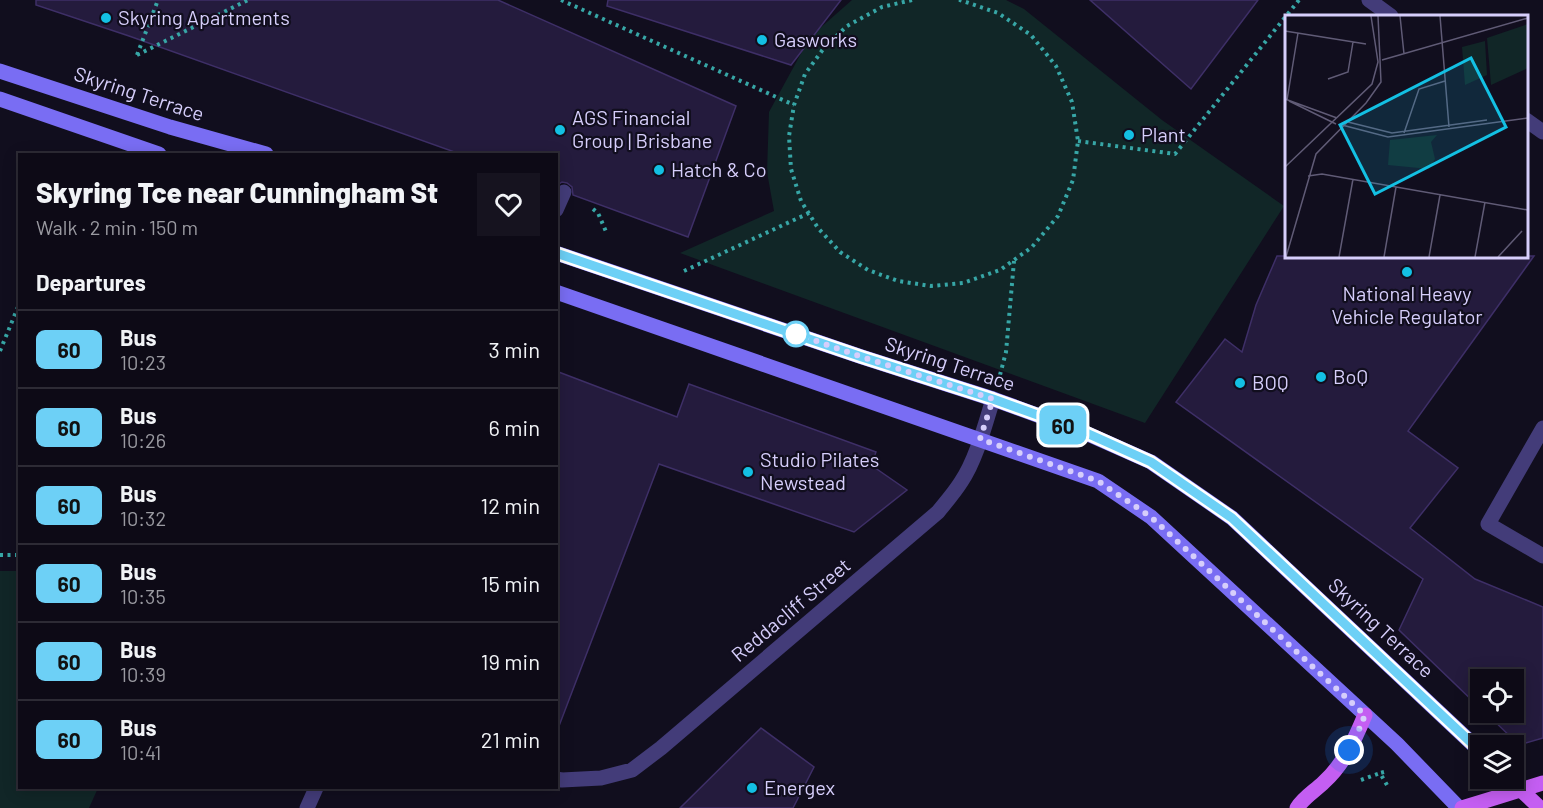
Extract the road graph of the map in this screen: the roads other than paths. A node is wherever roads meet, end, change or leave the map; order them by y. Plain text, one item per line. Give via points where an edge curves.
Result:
1 (1369, 0) edge
2 (1390, 15) edge
3 (0, 71) edge
4 (0, 99) edge
5 (1528, 121) edge
6 (1543, 132) edge
7 (156, 153) edge
8 (262, 153) edge
9 (564, 192) dead end
10 (558, 206) edge
11 (558, 254) edge
12 (558, 293) edge
13 (993, 399) junction
14 (1543, 428) edge
15 (980, 439) junction
16 (1543, 556) edge
17 (1365, 715) junction
18 (1470, 742) edge
19 (558, 779) edge
20 (1543, 783) edge
21 (316, 789) edge
22 (1521, 790) junction
23 (307, 808) edge
24 (1297, 808) edge
25 (1461, 808) edge
26 (1540, 808) edge

1 - 2 street
3 - 8 street, Skyring Terrace via 170,128
4 - 7 street
5 - 6 street
9 - 10 street
11 - 13 street, Skyring Terrace
12 - 15 street
13 - 15 street, Reddacliff Street
13 - 18 street, Skyring Terrace via 1082,431 1151,462 1232,518
14 - 16 street via 1488,524
15 - 17 street via 1098,481 1151,517
15 - 19 street, Reddacliff Street via 961,483 938,512 661,748 632,771 601,778
17 - 24 main road via 1339,766
17 - 25 street
20 - 22 main road
21 - 23 street
22 - 25 main road
22 - 26 main road

